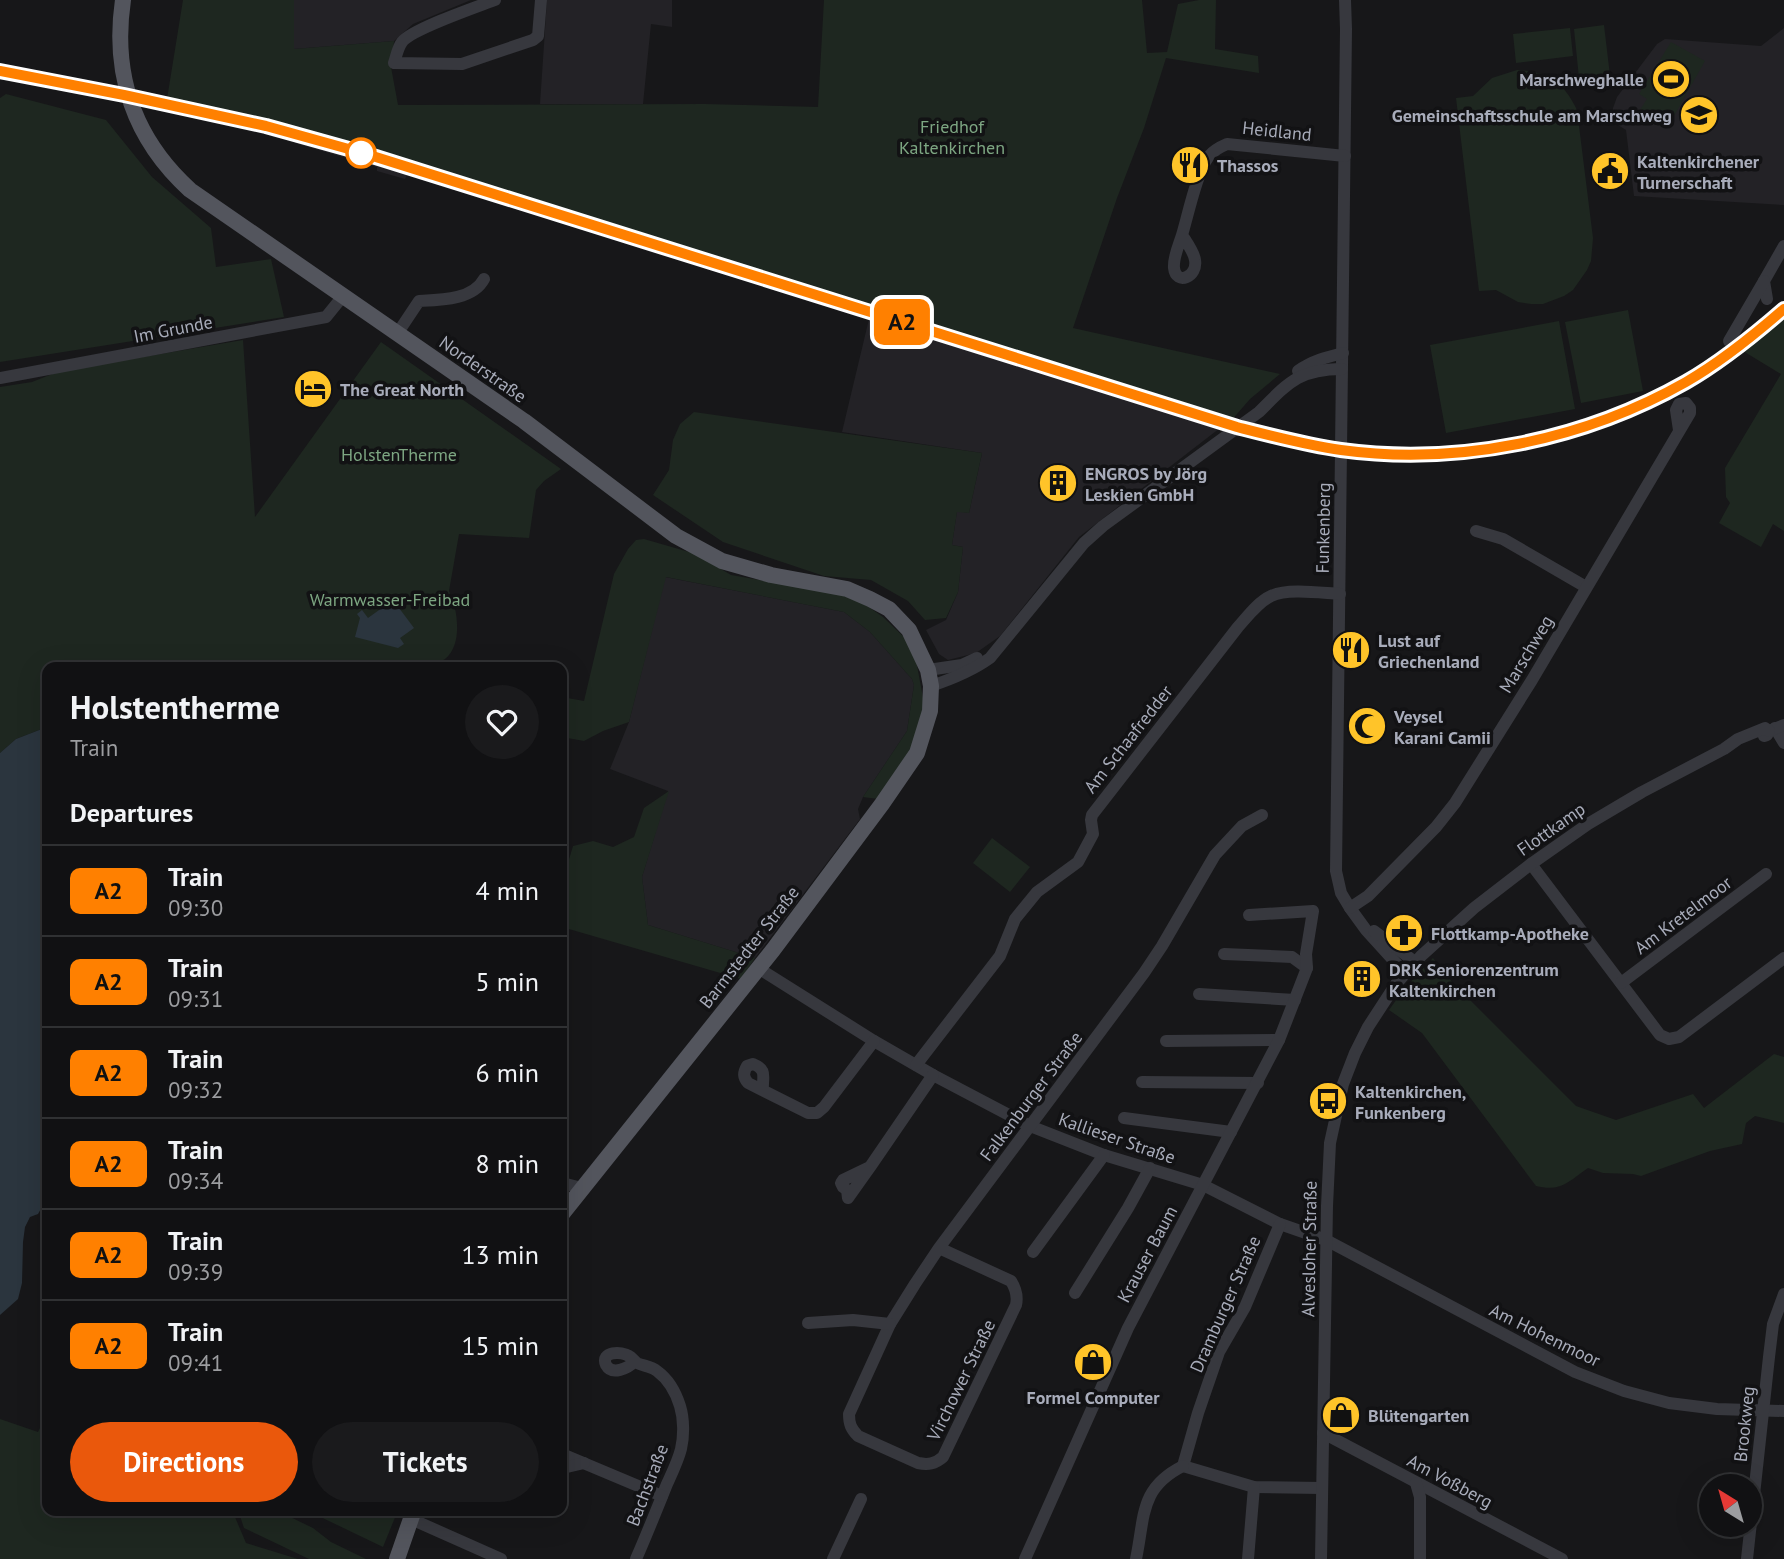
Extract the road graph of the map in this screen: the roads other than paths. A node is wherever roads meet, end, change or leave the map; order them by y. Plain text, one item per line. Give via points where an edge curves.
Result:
1 (123, 0) edge
2 (495, 0) edge
3 (541, 0) edge
4 (1345, 0) edge
5 (1345, 156) junction
6 (1182, 235) dead end
7 (1784, 246) edge
8 (484, 279) dead end
9 (1765, 281) junction
10 (342, 296) junction
11 (1767, 299) dead end
12 (397, 334) junction
13 (1729, 341) dead end
14 (1343, 353) junction
15 (1342, 369) junction
16 (0, 377) edge
17 (1274, 397) junction
18 (1679, 430) dead end
19 (1476, 531) dead end
20 (1586, 587) junction
21 (1340, 594) junction
22 (930, 678) junction
23 (1776, 728) edge
24 (1784, 743) edge
25 (1262, 815) dead end
26 (1531, 864) junction
27 (1766, 874) dead end
28 (1350, 908) junction
29 (1249, 915) dead end
30 (1363, 924) junction
31 (1224, 954) dead end
32 (1784, 958) edge
33 (1415, 962) junction
34 (758, 968) junction
35 (1307, 968) junction
36 (1405, 973) junction
37 (1621, 983) junction
38 (1199, 994) dead end
39 (1295, 1000) junction
40 (1279, 1040) junction
41 (874, 1041) junction
42 (1166, 1041) dead end
43 (916, 1065) junction
44 (933, 1074) junction
45 (1142, 1082) dead end
46 (1258, 1083) junction
47 (763, 1090) dead end
48 (1124, 1118) dead end
49 (1030, 1126) junction
50 (1231, 1132) junction
51 (1104, 1154) junction
52 (870, 1167) dead end
53 (1150, 1168) junction
54 (567, 1184) edge
55 (1203, 1185) junction
56 (582, 1188) junction
57 (567, 1208) edge
58 (1280, 1224) junction
59 (1326, 1240) junction
60 (939, 1248) junction
61 (1033, 1252) dead end
62 (1075, 1293) dead end
63 (1784, 1294) edge
64 (808, 1323) dead end
65 (890, 1324) junction
66 (634, 1362) dead end
67 (1764, 1409) junction
68 (1784, 1411) edge
69 (849, 1414) joint
70 (1323, 1433) junction
71 (567, 1456) edge
72 (585, 1463) junction
73 (1183, 1466) junction
74 (567, 1467) edge
75 (1416, 1483) junction
76 (1254, 1487) junction
77 (1322, 1488) junction
78 (662, 1496) junction
79 (861, 1499) dead end
80 (412, 1516) edge
81 (417, 1516) edge
82 (397, 1559) edge
83 (501, 1559) edge
84 (636, 1559) edge
85 (833, 1559) edge
86 (1025, 1559) edge
87 (1136, 1559) edge
88 (1248, 1559) edge
89 (1321, 1559) edge
90 (1420, 1559) edge
91 (1562, 1559) edge
92 (1747, 1559) edge

1 - 10 main road, Norderstraße via 120,42 126,87 136,119 156,154 200,198
2 - 3 street via 414,34 402,42 394,63 463,64 533,40 538,36
4 - 5 street, Funkenberg
5 - 6 street, Heidland via 1227,144 1203,166
5 - 14 street, Funkenberg
7 - 9 street
8 - 12 street via 467,294 419,301
9 - 11 street
9 - 13 street
10 - 12 main road, Norderstraße
10 - 16 street, Im Grunde via 326,317
12 - 22 main road, Norderstraße via 703,551 745,569 847,589 888,609 909,630
14 - 15 street, Funkenberg
14 - 17 street via 1301,368
15 - 17 street via 1303,374
15 - 21 street, Funkenberg
17 - 22 street via 1102,526 1002,645
18 - 20 street, Marschweg
19 - 20 street via 1503,540
20 - 28 street, Marschweg via 1455,803 1368,896
21 - 28 street, Funkenberg via 1336,871
21 - 43 street, Am Schaafredder via 1272,595 1238,627 1092,815 1093,834 1078,862 1037,892 1011,928 1000,956
22 - 34 main road, Barmstedter Straße via 930,711 918,753
23 - 24 street
23 - 26 street, Flottkamp via 1738,739 1642,792
25 - 49 street, Falkenburger Straße via 1242,826 1215,855 1162,946
26 - 33 street, Flottkamp
26 - 37 street
27 - 37 street, Am Kretelmoor
28 - 30 street, Funkenberg
29 - 35 street, Krauser Baum via 1313,911
30 - 33 street, Funkenberg
30 - 36 street, Funkenberg
31 - 35 street via 1292,957
32 - 37 street via 1679,1037 1669,1039 1660,1035
33 - 36 street, Alvesloher Straße
34 - 41 street, Kallieser Straße
34 - 56 main road, Barmstedter Straße
35 - 39 street, Krauser Baum
36 - 59 street, Alvesloher Straße via 1368,1027 1342,1084 1330,1143
38 - 39 street
39 - 40 street, Krauser Baum
40 - 42 street
40 - 46 street, Krauser Baum
41 - 43 street, Kallieser Straße
41 - 47 street via 817,1113 808,1113
43 - 44 street, Kallieser Straße
44 - 49 street, Kallieser Straße
44 - 52 street
45 - 46 street
46 - 50 street, Krauser Baum
48 - 50 street
49 - 51 street, Kallieser Straße
49 - 60 street, Falkenburger Straße
50 - 55 street, Krauser Baum
51 - 53 street, Kallieser Straße
51 - 61 street
53 - 55 street, Kallieser Straße
53 - 62 street
54 - 56 street
55 - 58 street, Kallieser Straße
55 - 86 street, Krauser Baum via 1128,1328
56 - 57 main road, Barmstedter Straße
58 - 59 street, Kallieser Straße
58 - 73 street, Dramburger Straße via 1245,1307 1219,1352
59 - 67 street, Am Hohenmoor via 1575,1372 1611,1386 1669,1403
59 - 70 street, Alvesloher Straße
60 - 65 street, Falkenburger Straße
60 - 69 street, Virchower Straße via 1011,1281 1017,1293 1016,1305 943,1457 925,1465 905,1458 858,1436
63 - 67 street, Brookweg via 1773,1324
64 - 65 street via 853,1320
65 - 69 street, Falkenburger Straße
66 - 78 street, Bachstraße via 655,1370 666,1381 683,1416 681,1448
67 - 68 street, Am Hohenmoor
67 - 92 street, Brookweg
70 - 75 street, Am Voßberg
70 - 77 street, Alvesloher Straße
71 - 72 street
72 - 74 street
72 - 78 street
73 - 76 street
73 - 87 street via 1156,1486 1146,1503
75 - 90 street
75 - 91 street, Am Voßberg
76 - 77 street
76 - 88 street
77 - 89 street, Alvesloher Straße
78 - 84 street, Bachstraße
79 - 85 street
80 - 82 main road
81 - 83 street

